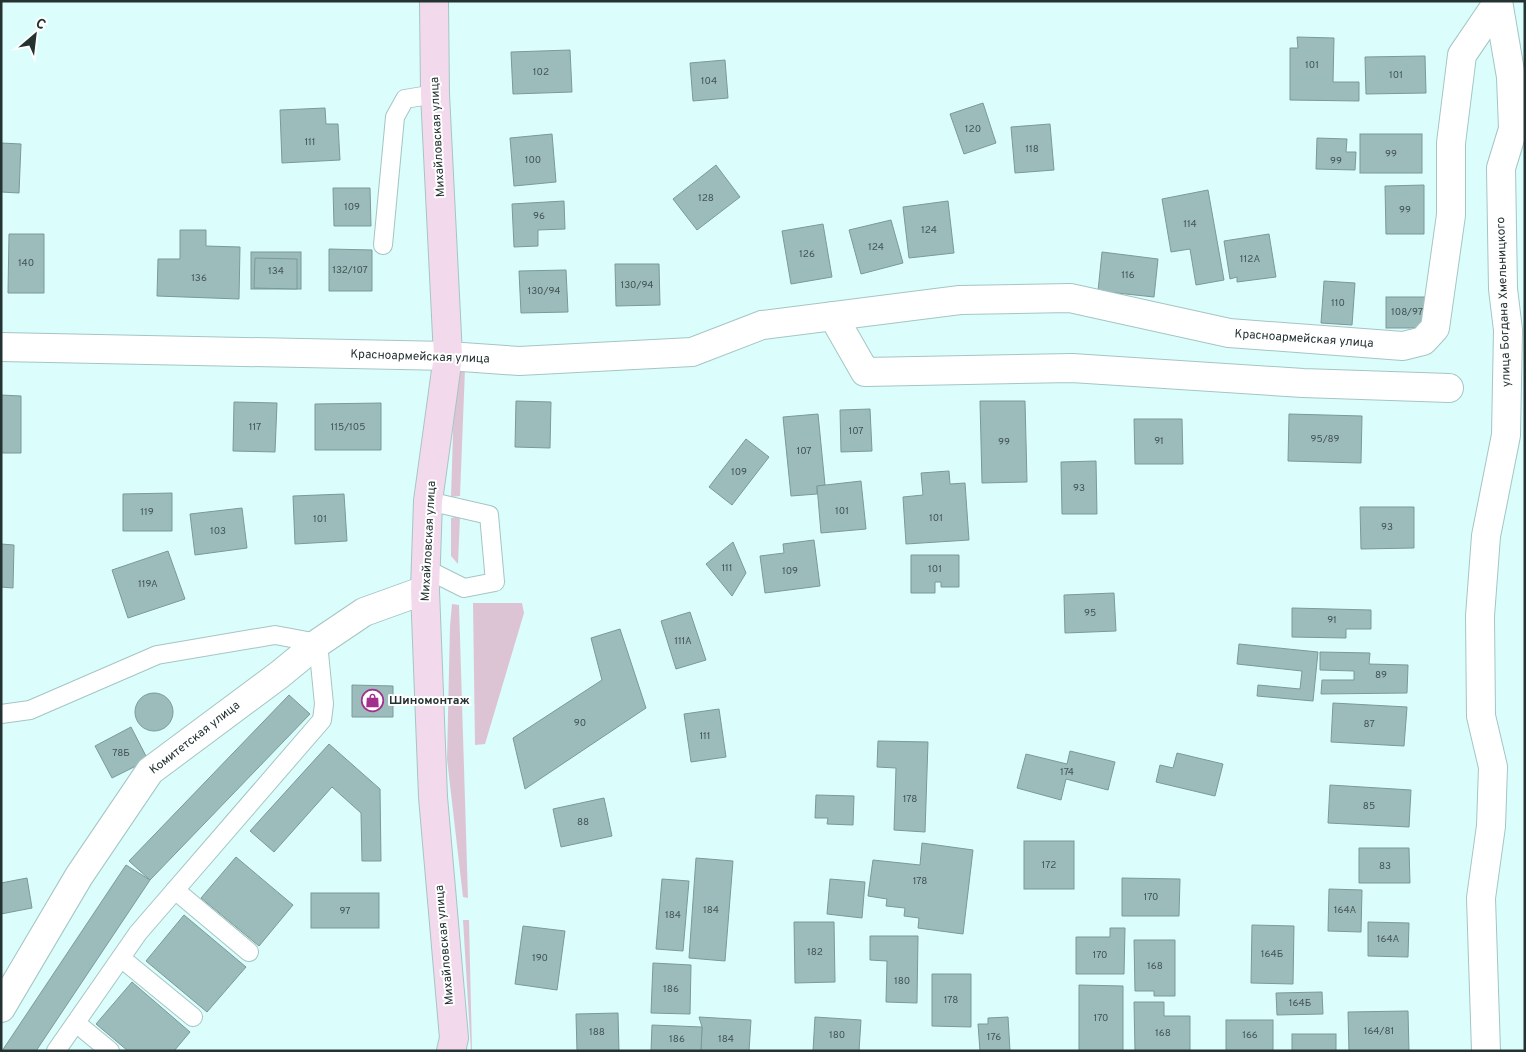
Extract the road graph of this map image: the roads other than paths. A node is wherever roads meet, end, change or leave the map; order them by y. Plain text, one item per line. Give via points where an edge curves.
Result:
1 (434, 1) edge
2 (1498, 2) edge
3 (436, 94) junction
4 (383, 245) dead end
5 (833, 316) junction
6 (1, 347) edge
7 (448, 356) junction
8 (1449, 388) dead end
9 (1516, 394) edge
10 (428, 501) junction
11 (425, 580) junction
12 (318, 643) junction
13 (1, 714) edge
14 (175, 890) junction
15 (249, 952) dead end
16 (121, 958) junction
17 (1, 1008) edge
18 (193, 1017) dead end
19 (76, 1023) junction
20 (56, 1051) edge
21 (110, 1051) edge
22 (451, 1051) edge
23 (1486, 1051) edge

1 - 3 main road, Михайловская улица
2 - 5 street, Красноармейская улица via 1462,55 1451,143 1451,215 1435,328 1424,341 1402,346 1229,333 1070,298 960,300
2 - 9 street, улица Богдана Хмельницкого via 1511,77 1513,129 1501,168 1503,289
3 - 4 lane via 405,99 395,117
3 - 7 main road, Михайловская улица
5 - 7 street, Красноармейская улица via 762,325 692,352 519,361
5 - 8 street via 865,372 1072,368 1303,383
6 - 7 street, Красноармейская улица
7 - 10 main road, Михайловская улица
9 - 23 street, улица Богдана Хмельницкого via 1486,536 1480,616 1482,716 1493,767 1491,826 1481,898
10 - 11 main road, Михайловская улица
10 - 11 lane via 489,515 496,582 464,588
11 - 12 street, Комитетская улица via 364,612
11 - 22 main road, Михайловская улица via 432,797 454,1038
12 - 13 lane via 275,635 157,655 30,710
12 - 14 lane via 324,704 322,720
12 - 17 street, Комитетская улица via 150,771 79,876
14 - 15 lane
14 - 16 lane
16 - 18 lane
16 - 19 lane
19 - 20 lane
19 - 21 lane

